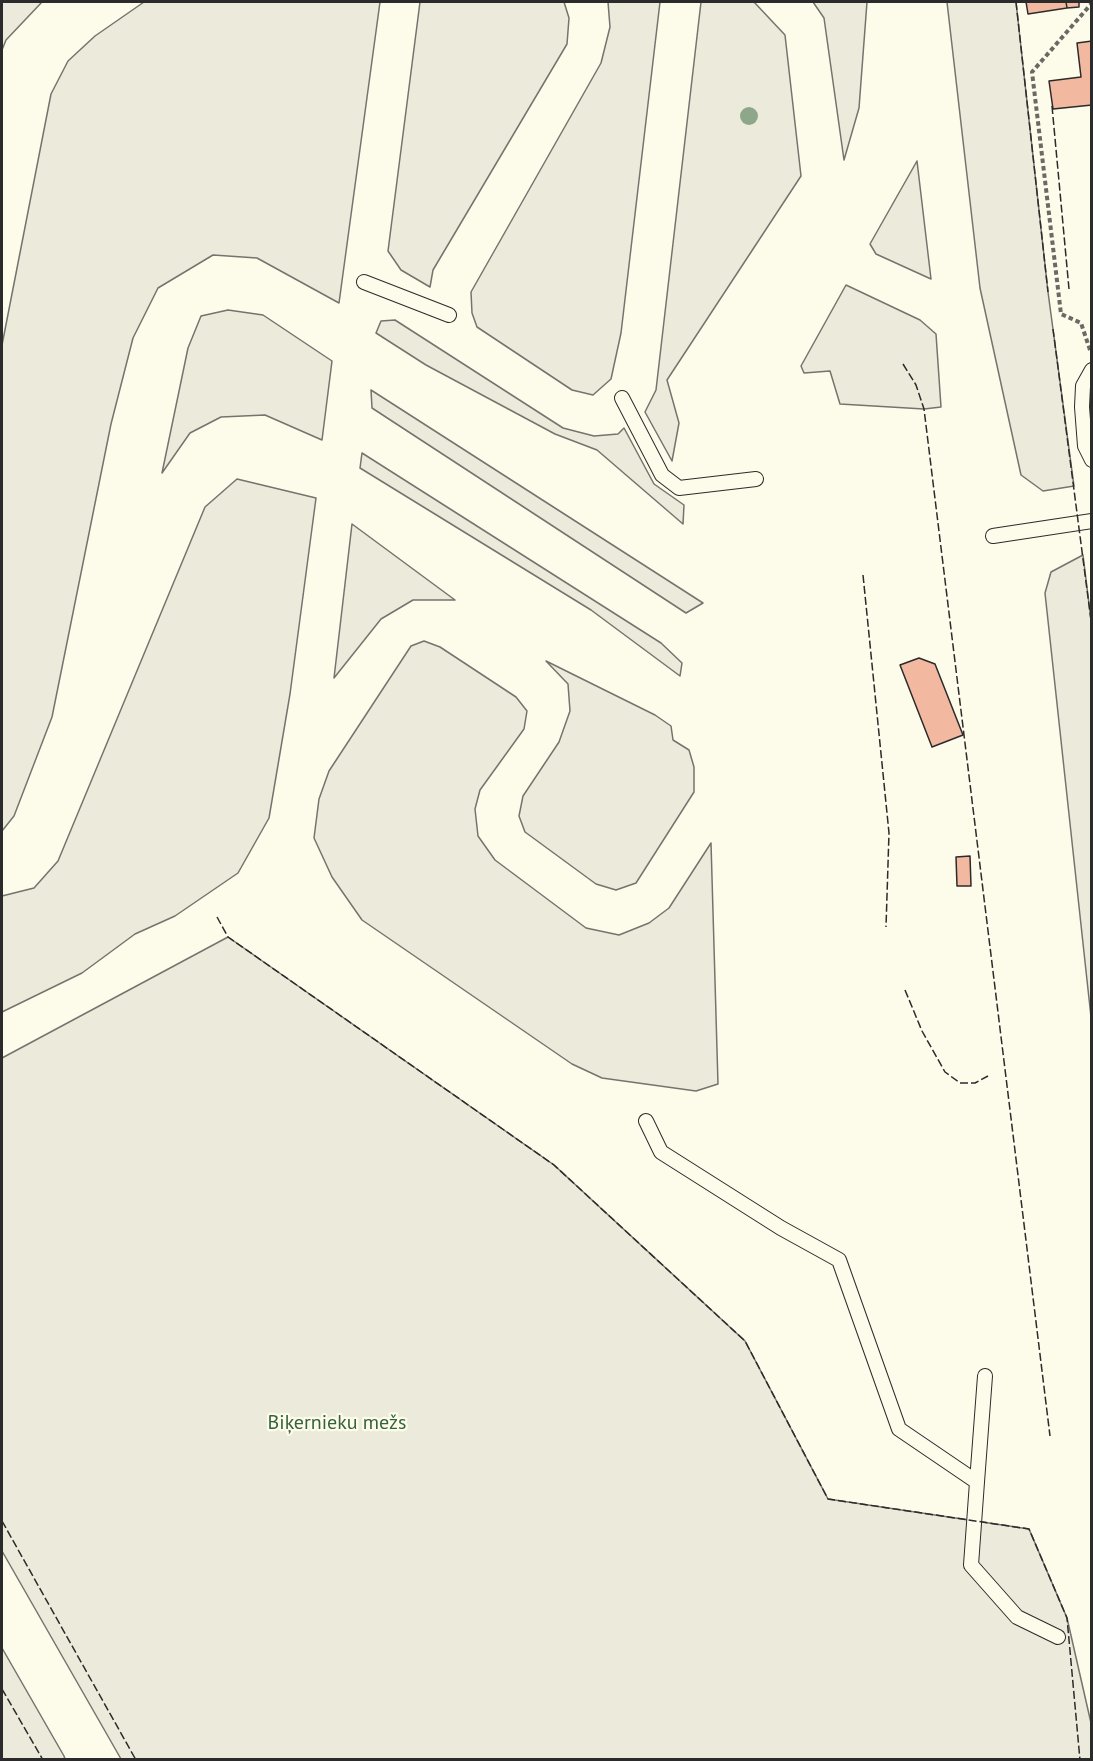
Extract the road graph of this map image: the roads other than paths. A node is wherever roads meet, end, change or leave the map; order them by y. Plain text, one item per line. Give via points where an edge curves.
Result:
1 (364, 282) dead end
2 (448, 315) dead end
3 (1092, 370) edge
4 (622, 398) dead end
5 (1092, 460) edge
6 (756, 479) dead end
7 (1092, 521) edge
8 (993, 536) dead end
9 (646, 1121) dead end
10 (985, 1376) dead end
11 (977, 1482) junction
12 (1058, 1636) dead end

1 - 2 lane
3 - 5 lane via 1083,386 1082,407 1085,446
4 - 6 lane via 662,475 679,488
7 - 8 lane
9 - 11 lane via 661,1152 839,1260 899,1429
10 - 11 lane
11 - 12 lane via 971,1564 1017,1617

